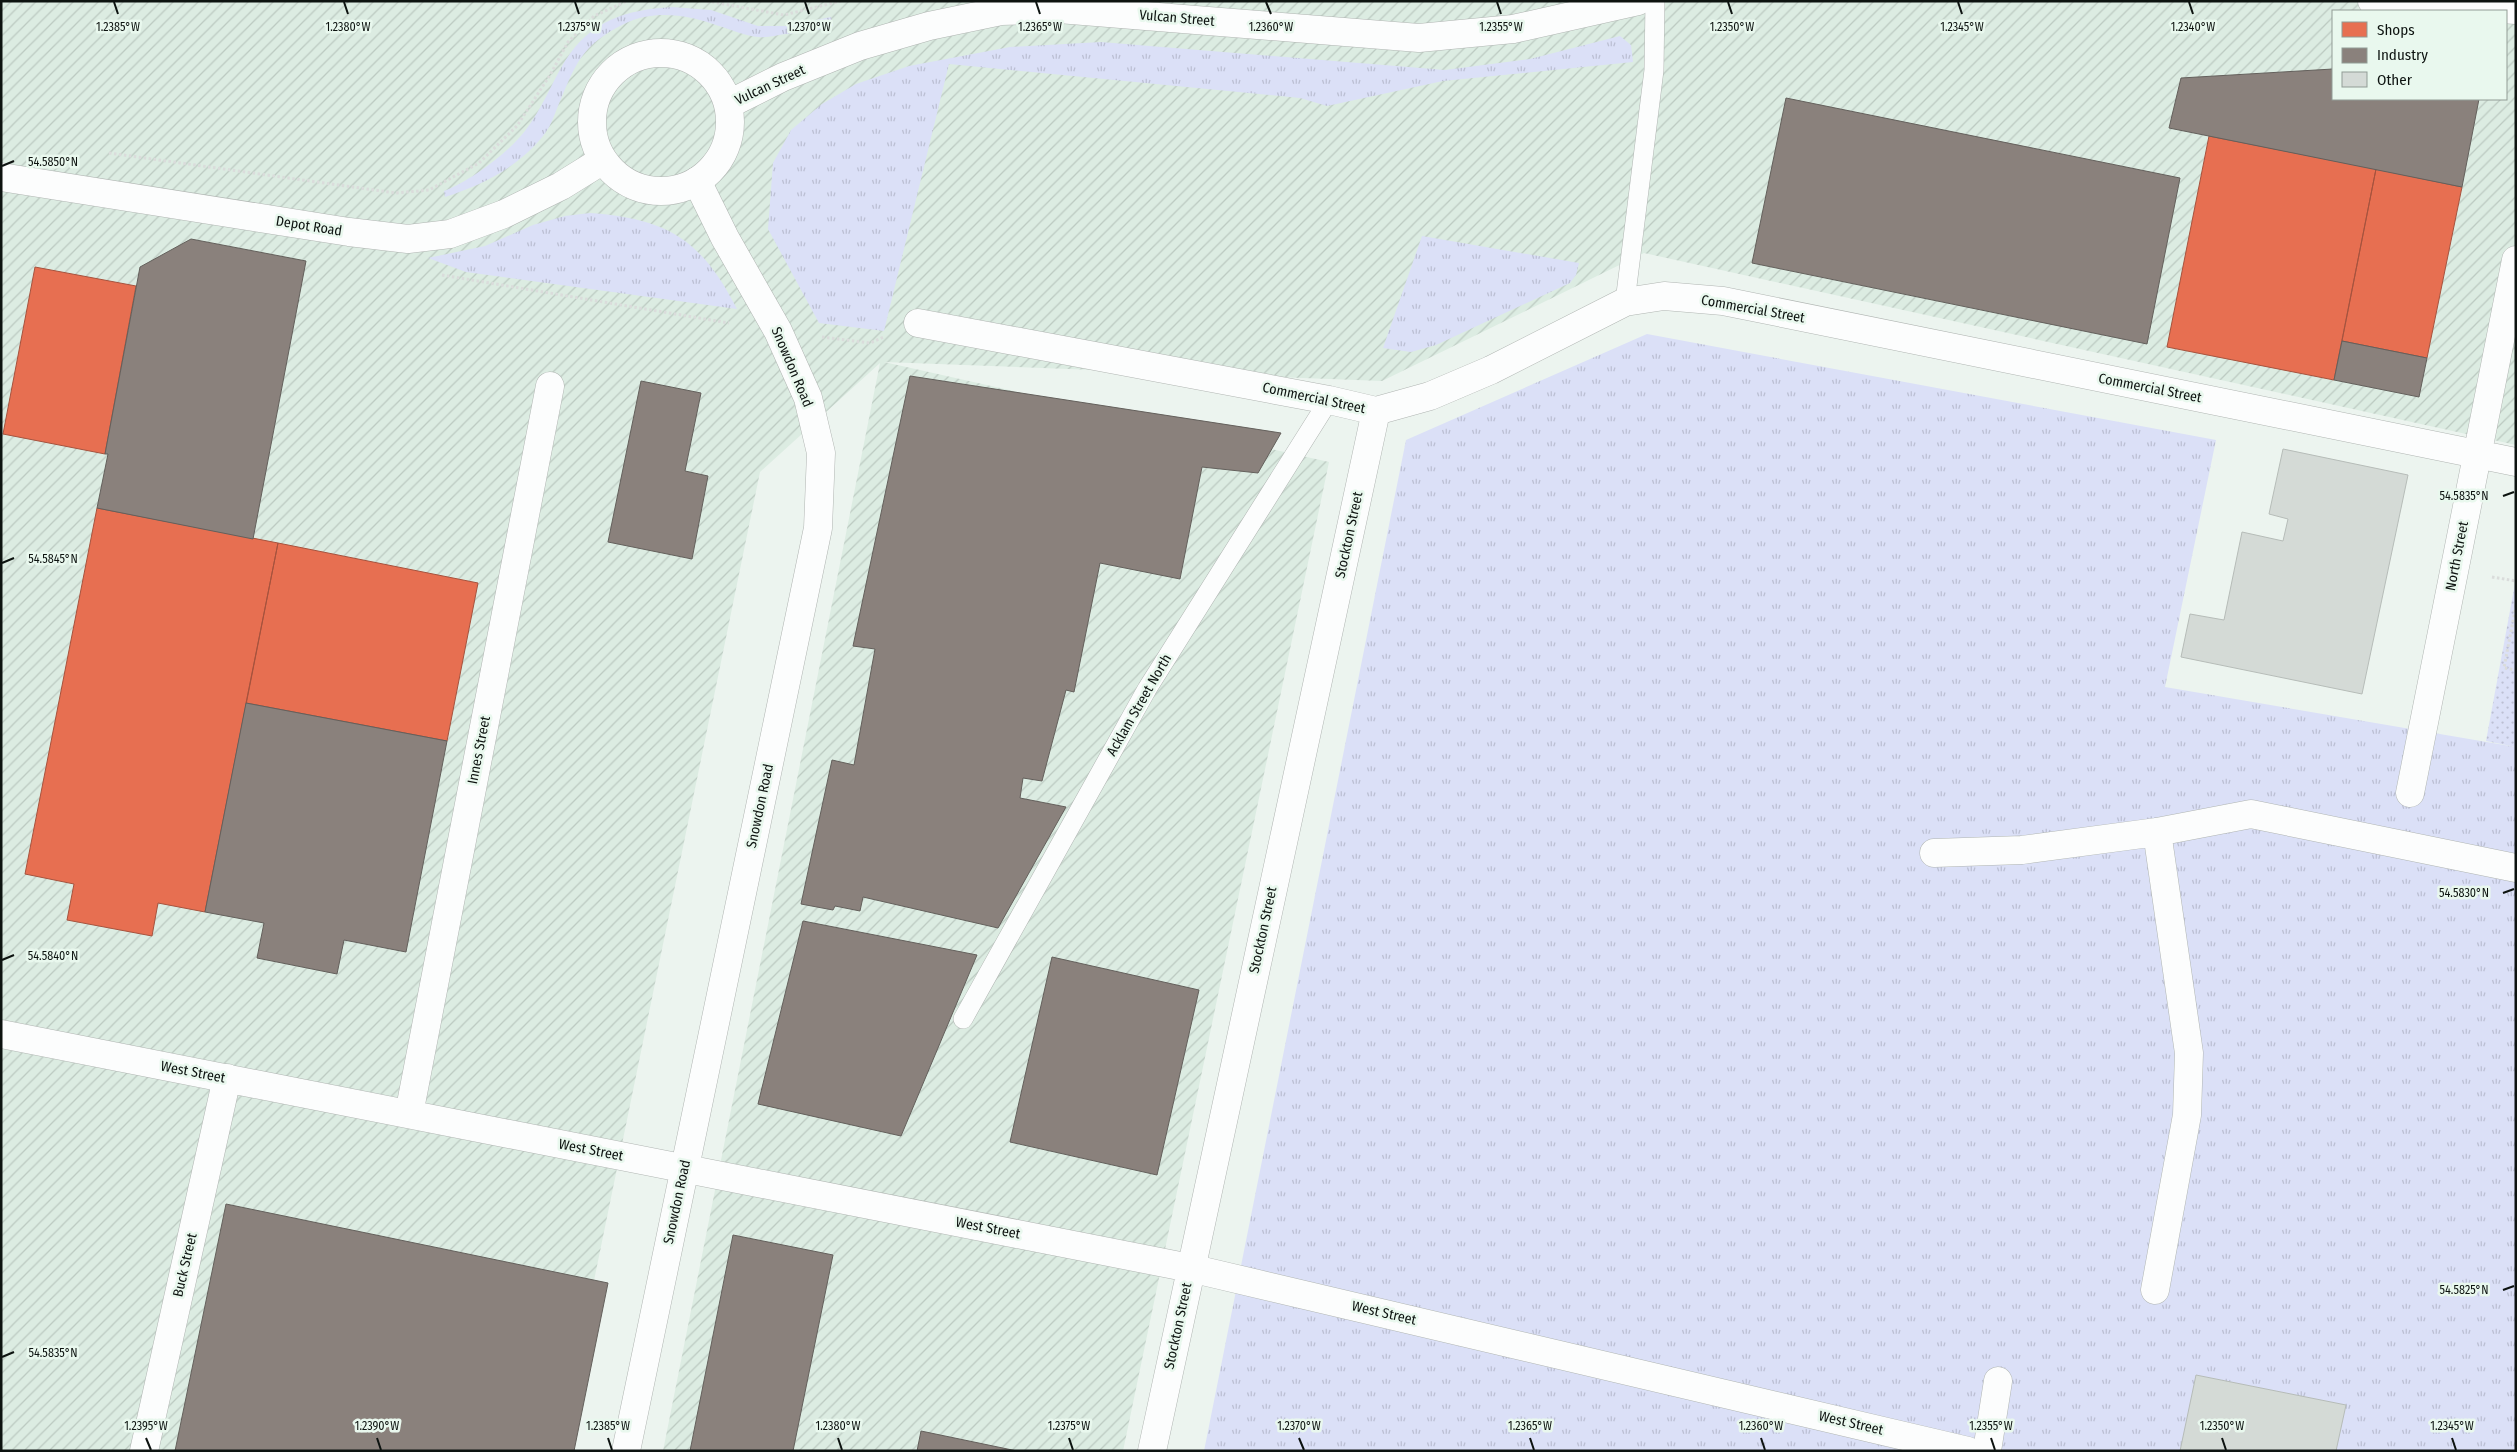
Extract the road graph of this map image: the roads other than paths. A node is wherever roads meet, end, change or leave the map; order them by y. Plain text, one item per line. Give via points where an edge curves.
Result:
1 (1638, 1) edge
2 (1655, 1) edge
3 (2372, 1) edge
4 (2516, 10) edge
5 (729, 104) junction
6 (603, 160) junction
7 (1, 177) edge
8 (697, 181) junction
9 (2516, 260) edge
10 (1625, 302) junction
11 (918, 323) road end
12 (550, 386) dead end
13 (1329, 400) junction
14 (1376, 410) junction
15 (2478, 454) junction
16 (2516, 462) edge
17 (2410, 793) dead end
18 (2156, 832) junction
19 (1934, 854) dead end
20 (2516, 868) edge
21 (963, 1019) dead end
22 (1, 1034) edge
23 (227, 1078) junction
24 (409, 1114) junction
25 (684, 1168) junction
26 (1190, 1268) junction
27 (2155, 1290) dead end
28 (1998, 1381) dead end
29 (144, 1451) edge
30 (626, 1451) edge
31 (1152, 1451) edge
32 (1968, 1451) edge
33 (1987, 1451) edge

1 - 5 street, Vulcan Street via 1513,29 1419,38 1059,9 1001,11 929,26 860,46 783,77
2 - 10 lane via 1654,70
3 - 4 street
5 - 6 street, Vulcan Street via 719,82 702,65 680,54 656,52 633,58 613,71 598,91 591,114 593,138
5 - 8 street, Vulcan Street via 731,126 725,148 714,167
6 - 7 street, Depot Road via 561,186 504,214 450,234 408,239
6 - 8 street, Vulcan Street via 617,176 642,188 656,191 677,189
8 - 25 street, Snowdon Road via 778,331 808,398 821,453 818,528
9 - 15 street, North Street
10 - 14 street, Commercial Street via 1482,374 1430,396
10 - 15 street, Commercial Street via 1664,296 1723,301
11 - 13 street, Commercial Street
12 - 24 street, Innes Street
13 - 14 street, Commercial Street
13 - 21 lane, Acklam Street North via 1147,688
14 - 26 street, Stockton Street
15 - 16 street, Commercial Street
15 - 17 street, North Street
18 - 19 street via 2022,850
18 - 20 street via 2251,814
18 - 27 street via 2189,1053 2187,1115
22 - 23 street, West Street
23 - 24 street, West Street
23 - 29 street, Buck Street
24 - 25 street, West Street
25 - 26 street, West Street
25 - 30 street, Snowdon Road
26 - 31 street, Stockton Street
26 - 32 street, West Street
28 - 33 street

